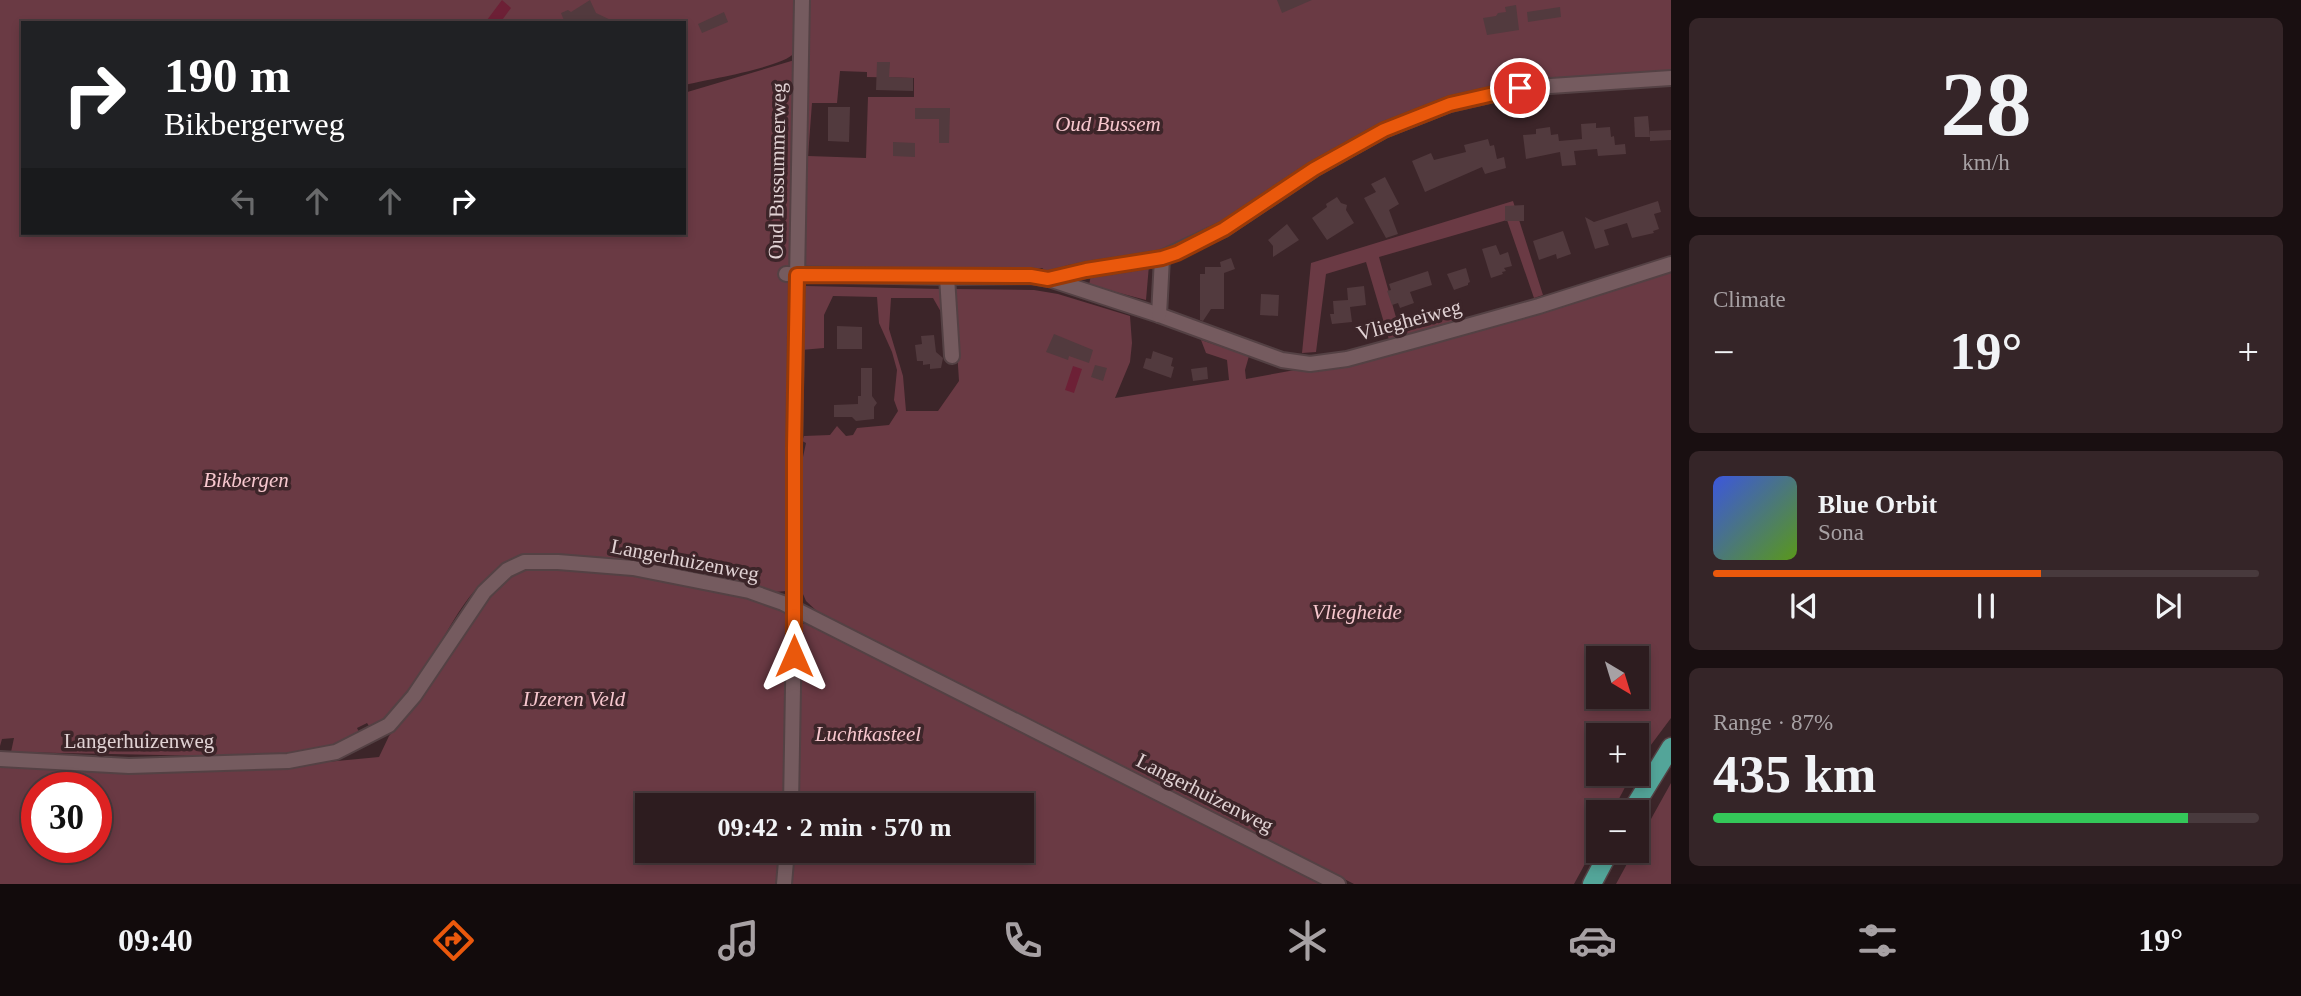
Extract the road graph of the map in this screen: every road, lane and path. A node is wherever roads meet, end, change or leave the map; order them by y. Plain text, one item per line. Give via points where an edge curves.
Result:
1 (802, 0) edge
2 (1671, 78) edge
3 (1162, 258) junction
4 (1671, 264) edge
5 (792, 275) junction
6 (947, 277) junction
7 (1048, 279) junction
8 (1159, 315) junction
9 (952, 356) dead end
10 (794, 608) junction
11 (1671, 747) edge
12 (0, 759) edge
13 (791, 793) edge
14 (1638, 800) edge
15 (786, 863) edge
16 (1603, 863) edge
17 (784, 884) edge
18 (1338, 884) edge
19 (1592, 884) edge

1 - 5 street, Oud Bussummerweg
2 - 3 street via 1520,88 1450,104 1384,130 1314,169 1224,229
3 - 7 street
3 - 8 street
4 - 8 street, Vliegheiweg via 1431,336 1310,364 1282,360
5 - 6 street
5 - 10 street, Oud Bussummerweg
6 - 7 street
6 - 9 street
7 - 8 street, Vliegheiweg
10 - 12 street, Langerhuizenweg via 750,591 633,568 524,562 507,570 484,592 389,725 335,752 288,761 129,766
10 - 13 street, Oud Bussummerweg
10 - 18 street, Langerhuizenweg
11 - 14 main road
15 - 17 street
16 - 19 main road

